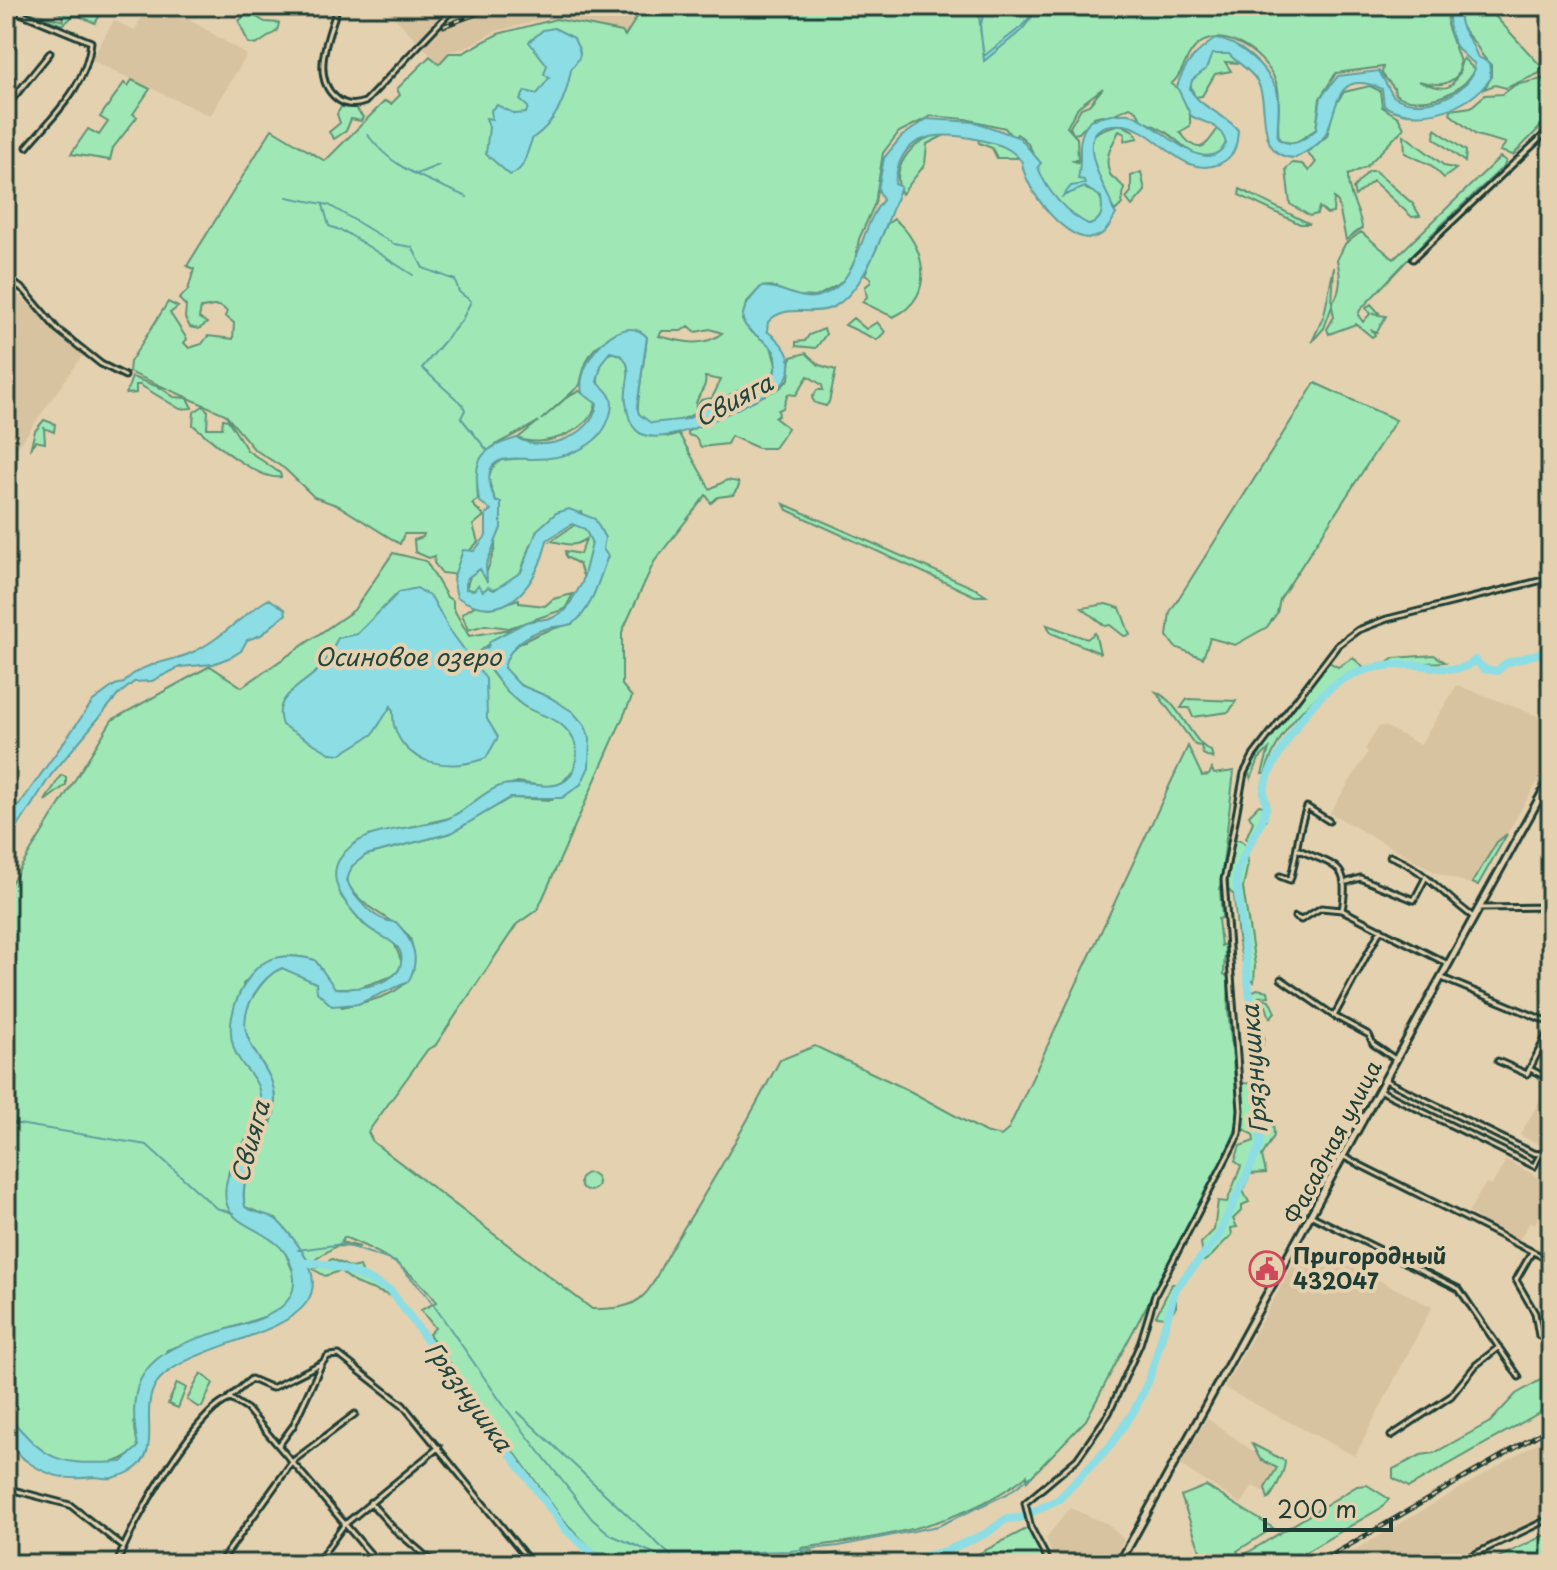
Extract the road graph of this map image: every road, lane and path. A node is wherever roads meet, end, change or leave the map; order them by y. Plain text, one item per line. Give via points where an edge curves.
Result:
1 (338, 6) edge
2 (456, 6) edge
3 (6, 7) edge
4 (50, 53) dead end
5 (6, 107) edge
6 (1551, 128) edge
7 (27, 147) dead end
8 (1413, 259) dead end
9 (6, 277) edge
10 (125, 376) dead end
11 (1551, 578) edge
12 (1551, 777) edge
13 (1329, 821) dead end
14 (1299, 850) junction
15 (1390, 856) dead end
16 (1280, 876) dead end
17 (1426, 877) junction
18 (1347, 882) junction
19 (1551, 891) edge
20 (1477, 907) junction
21 (1549, 907) edge
22 (1342, 910) junction
23 (1472, 916) junction
24 (1295, 917) dead end
25 (1382, 928) junction
26 (1446, 963) junction
27 (1438, 977) junction
28 (1281, 979) dead end
29 (1334, 1016) junction
30 (1551, 1025) edge
31 (1395, 1059) junction
32 (1498, 1061) dead end
33 (1530, 1069) junction
34 (1385, 1080) junction
35 (1551, 1080) edge
36 (1379, 1090) junction
37 (1541, 1153) junction
38 (1551, 1156) edge
39 (1344, 1157) junction
40 (1312, 1216) junction
41 (1532, 1252) junction
42 (1551, 1261) edge
43 (1539, 1336) dead end
44 (1499, 1347) junction
45 (322, 1363) junction
46 (1519, 1377) dead end
47 (227, 1399) junction
48 (355, 1414) dead end
49 (1391, 1436) dead end
50 (279, 1445) junction
51 (439, 1447) junction
52 (293, 1461) junction
53 (6, 1488) edge
54 (370, 1502) junction
55 (1551, 1518) edge
56 (344, 1525) junction
57 (122, 1546) junction
58 (117, 1564) edge
59 (219, 1564) edge
60 (316, 1564) edge
61 (379, 1564) edge
62 (435, 1564) edge
63 (532, 1564) edge
64 (1050, 1564) edge
65 (1119, 1564) edge
66 (1422, 1564) edge

1 - 2 street via 326,45 324,76 332,94 354,105 365,102
3 - 7 street via 91,42 89,64 71,96
4 - 5 street
6 - 8 street
9 - 10 street via 57,329
11 - 64 street via 1358,630 1338,645 1247,767 1224,880 1239,1134 1155,1295 1109,1413 1077,1459 1025,1503
12 - 20 main road, Фасадная улица
13 - 14 street via 1307,807 1298,828
14 - 16 street via 1290,880
14 - 18 street via 1330,863
15 - 17 street
17 - 18 street via 1414,900 1360,878
17 - 23 street
18 - 22 street
19 - 21 street
20 - 21 street
20 - 23 main road, Фасадная улица
22 - 24 street via 1321,908 1301,920
22 - 25 street
23 - 26 main road, Фасадная улица
25 - 26 street
25 - 29 street
26 - 27 main road, Фасадная улица
27 - 30 street
27 - 31 main road, Фасадная улица
28 - 29 street
29 - 31 street via 1369,1035
30 - 33 street
31 - 34 main road, Фасадная улица
32 - 33 street via 1527,1074
33 - 35 street
34 - 36 main road, Фасадная улица
34 - 37 street
36 - 37 street via 1534,1166
36 - 39 main road, Фасадная улица
37 - 38 street
39 - 40 main road, Фасадная улица
39 - 41 street
40 - 44 street via 1459,1289
40 - 65 main road, Фасадная улица
41 - 42 street
41 - 43 street via 1516,1280 1535,1313
44 - 46 street
44 - 49 street via 1451,1396
45 - 47 street via 272,1388 251,1379
45 - 50 street
45 - 51 street via 339,1355 403,1405
47 - 50 street via 247,1409
47 - 57 street via 180,1450
48 - 52 street
50 - 52 street
51 - 54 street
51 - 63 street
52 - 56 street
52 - 59 street
53 - 57 street via 70,1505
54 - 56 street
54 - 62 street
55 - 66 street via 1456,1563 1436,1556
56 - 60 street
56 - 61 street
57 - 58 street

